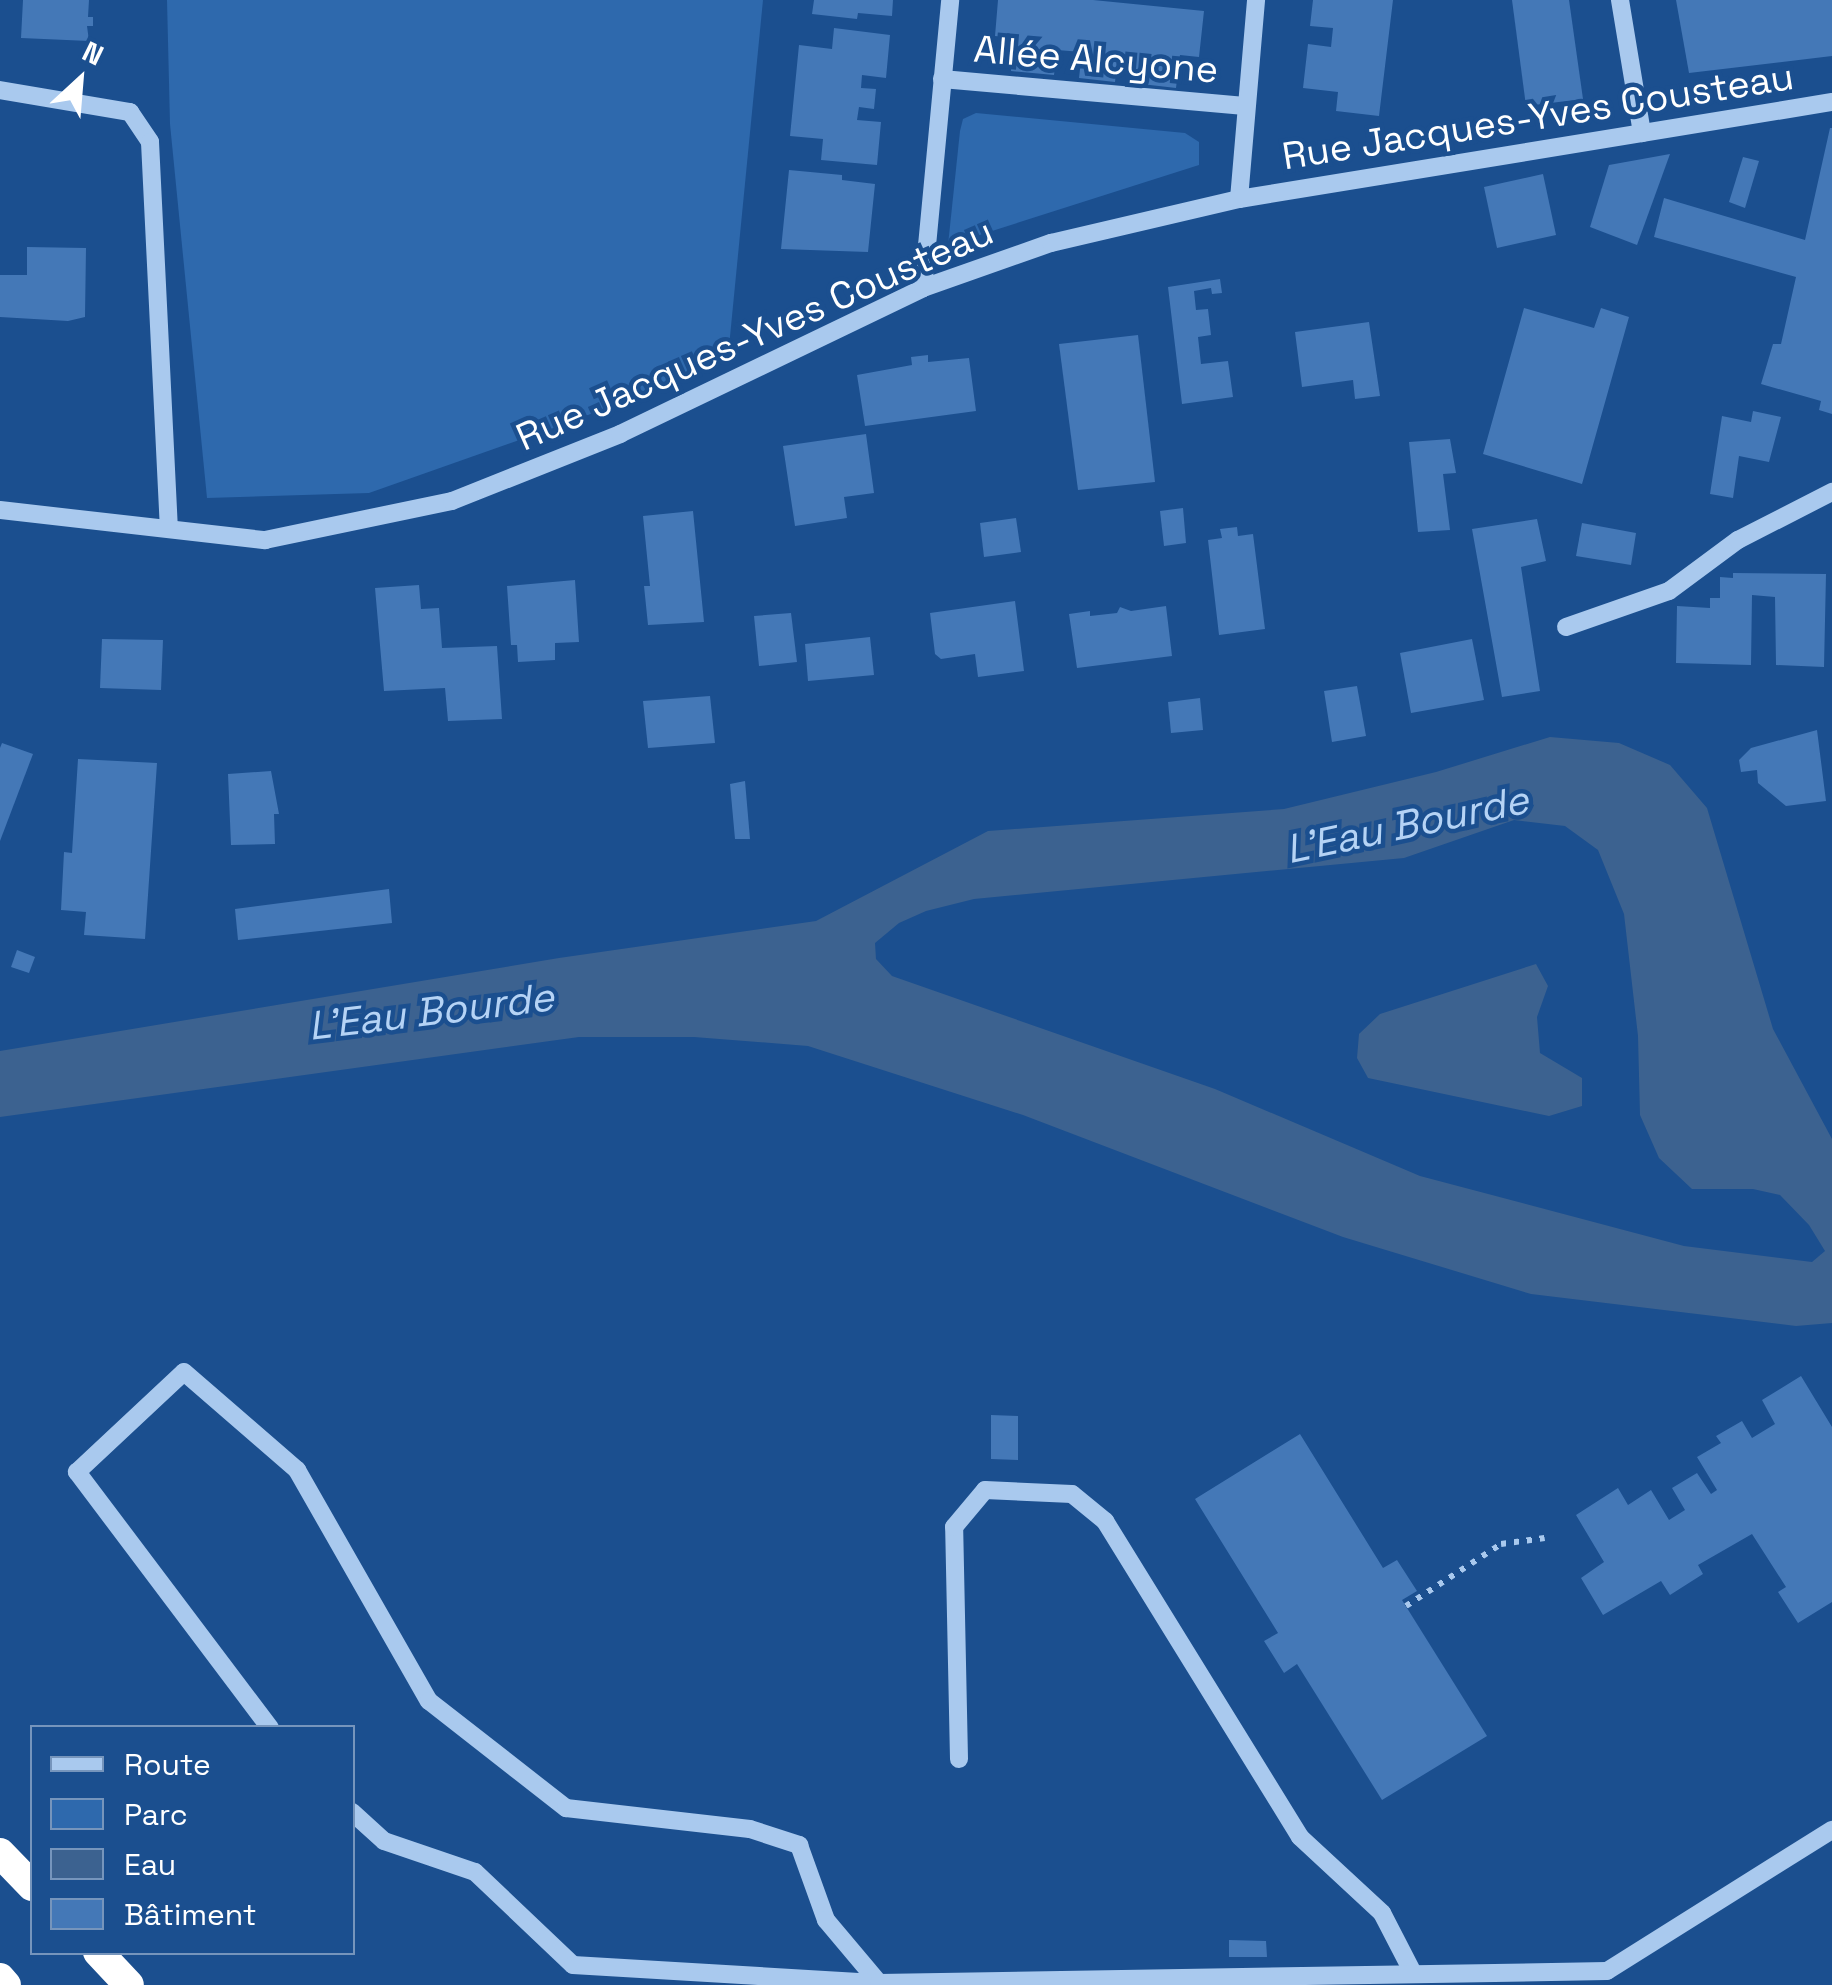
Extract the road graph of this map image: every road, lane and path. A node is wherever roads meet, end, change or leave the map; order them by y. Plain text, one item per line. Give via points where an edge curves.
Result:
1 (950, 0) edge
2 (1256, 0) edge
3 (1620, 0) edge
4 (942, 80) junction
5 (0, 90) edge
6 (1832, 102) edge
7 (1245, 106) junction
8 (1642, 133) junction
9 (1239, 200) junction
10 (923, 288) junction
11 (1832, 492) edge
12 (0, 510) edge
13 (169, 529) junction
14 (1566, 627) dead end
15 (1545, 1538) dead end
16 (1406, 1606) dead end
17 (268, 1725) edge
18 (959, 1759) dead end
19 (355, 1815) edge
20 (1832, 1830) edge
21 (0, 1853) edge
22 (30, 1884) edge
23 (101, 1955) edge
24 (1412, 1972) junction
25 (0, 1978) edge
26 (879, 1984) edge
27 (6, 1985) edge
28 (129, 1985) edge

1 - 4 street
2 - 7 street
3 - 8 street
4 - 7 street, Allée Alcyone
4 - 10 street
5 - 13 street via 130,112 150,142
6 - 8 street, Rue Jacques-Yves Cousteau
7 - 9 street
8 - 9 street, Rue Jacques-Yves Cousteau
9 - 10 street, Rue Jacques-Yves Cousteau via 1051,243
10 - 13 street, Rue Jacques-Yves Cousteau via 620,434 452,501 265,540
11 - 14 street via 1738,540 1670,591
12 - 13 street, Rue Jacques-Yves Cousteau
15 - 16 path via 1501,1544
17 - 26 street via 77,1472 184,1372 297,1470 429,1701 566,1808 750,1829 799,1845 826,1920
18 - 24 street via 954,1528 985,1490 1072,1494 1105,1521 1300,1837 1382,1912
19 - 26 street via 384,1841 475,1872 573,1965
20 - 24 street via 1607,1971
21 - 22 highway
23 - 28 highway
24 - 26 street
25 - 27 highway

